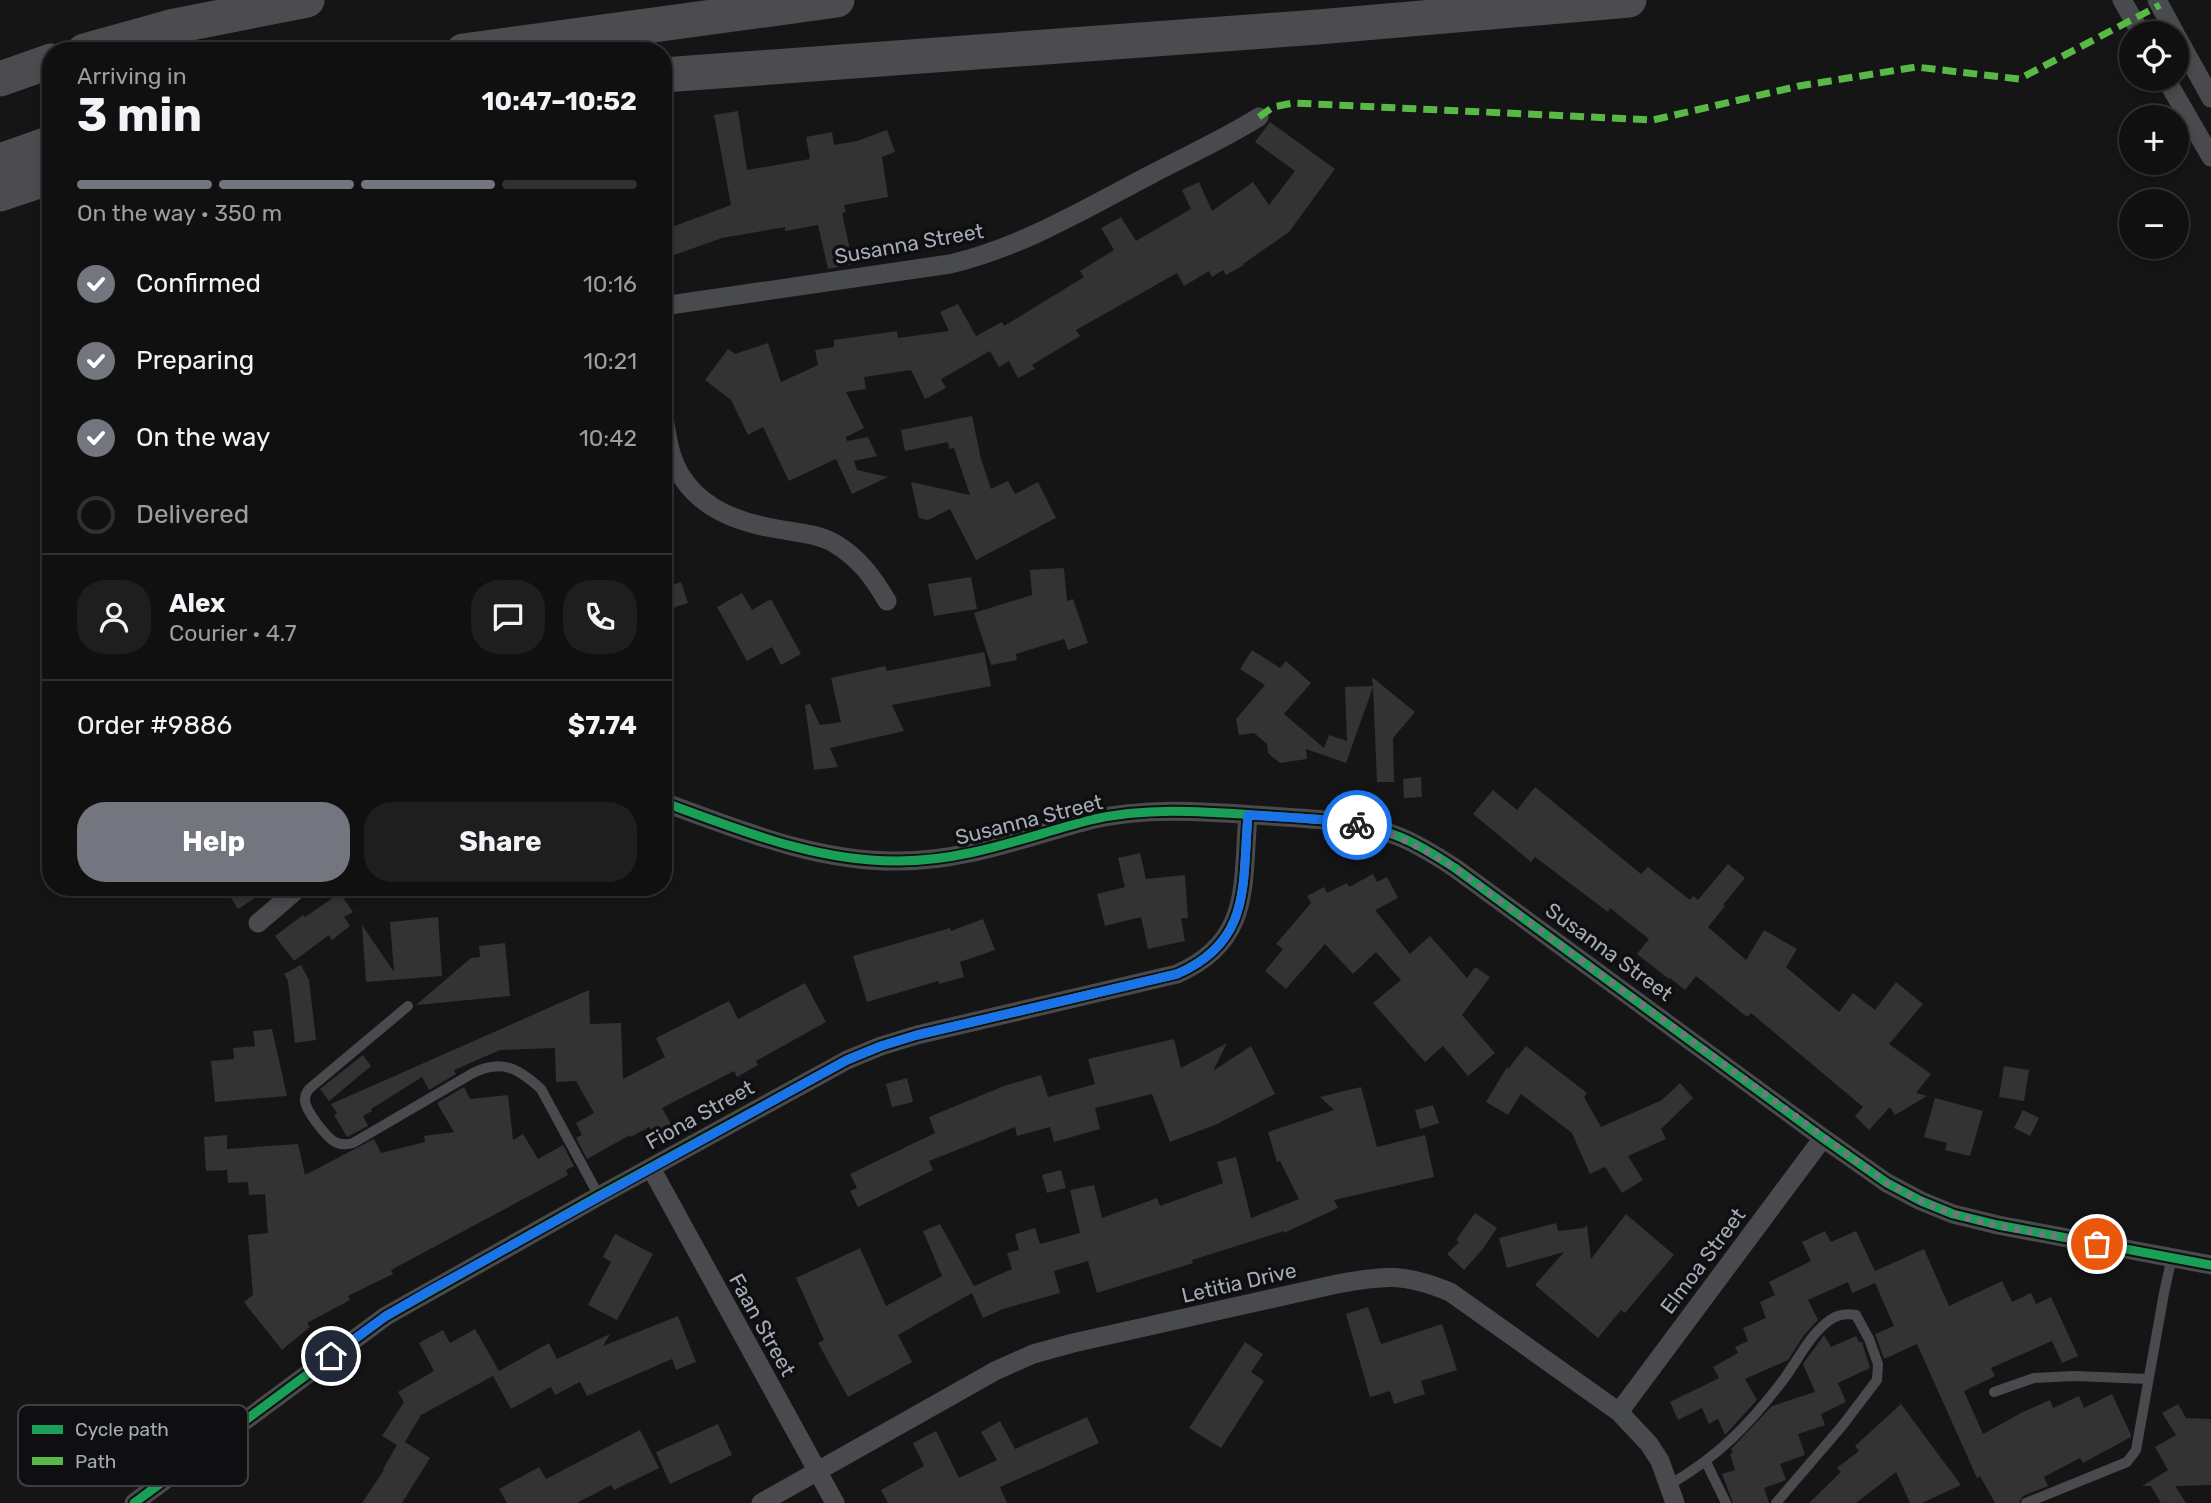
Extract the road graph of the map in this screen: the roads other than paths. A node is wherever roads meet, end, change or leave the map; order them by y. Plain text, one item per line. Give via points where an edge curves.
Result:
1 (307, 0) edge
2 (837, 0) edge
3 (1629, 0) edge
4 (2122, 0) edge
5 (2157, 0) edge
6 (2134, 21) edge
7 (2168, 21) edge
8 (116, 42) edge
9 (529, 42) edge
10 (2189, 58) edge
11 (42, 64) edge
12 (672, 74) edge
13 (0, 79) edge
14 (2173, 91) edge
15 (2211, 98) edge
16 (1259, 117) dead end
17 (42, 146) edge
18 (2211, 157) edge
19 (0, 161) edge
20 (42, 180) edge
21 (0, 194) edge
22 (672, 305) edge
23 (672, 454) edge
24 (887, 601) dead end
25 (672, 805) edge
26 (1248, 815) junction
27 (290, 896) edge
28 (258, 923) dead end
29 (408, 1006) dead end
30 (1823, 1138) junction
31 (651, 1168) junction
32 (599, 1196) junction
33 (2172, 1257) junction
34 (2211, 1265) edge
35 (2148, 1380) junction
36 (1994, 1392) dead end
37 (1619, 1412) junction
38 (248, 1418) edge
39 (1706, 1462) junction
40 (817, 1472) junction
41 (157, 1486) edge
42 (1672, 1494) edge
43 (134, 1503) edge
44 (761, 1503) edge
45 (835, 1503) edge
46 (1726, 1503) edge
47 (1776, 1503) edge
48 (2026, 1503) edge

1 - 8 highway
2 - 9 highway
3 - 12 highway
4 - 6 street
5 - 7 street
10 - 15 street
11 - 13 highway
14 - 18 street
16 - 22 street, Susanna Street via 1037,234 979,257
17 - 19 highway
20 - 21 highway
23 - 24 street via 696,494 710,506 746,524 832,542 869,572
25 - 26 street, Susanna Street via 817,854 897,861 982,852 1117,815 1179,811
26 - 30 street, Susanna Street via 1368,827 1426,850
26 - 31 street, Fiona Street via 1236,918 1227,937 1196,966 881,1046 847,1060
27 - 28 street
29 - 32 lane via 309,1089 308,1109 327,1137 344,1145 353,1143 472,1073 487,1066 509,1067 541,1089
30 - 33 street, Susanna Street via 1887,1183 1953,1214
30 - 37 street, Elmoa Street
31 - 32 street, Fiona Street
31 - 40 street, Faan Street
32 - 38 street, Fiona Street via 386,1316
33 - 34 street, Susanna Street
33 - 35 lane
35 - 36 lane via 2034,1378
35 - 48 lane via 2136,1450 2126,1462
37 - 40 street, Letitia Drive via 1450,1292 1397,1276 1033,1354
37 - 42 street, Letitia Drive via 1660,1461
39 - 42 lane
39 - 46 lane
39 - 47 lane via 1766,1403 1818,1331 1840,1314 1856,1315 1878,1364 1877,1380
40 - 44 street, Letitia Drive
40 - 45 street, Faan Street
41 - 43 street, Fiona Street

